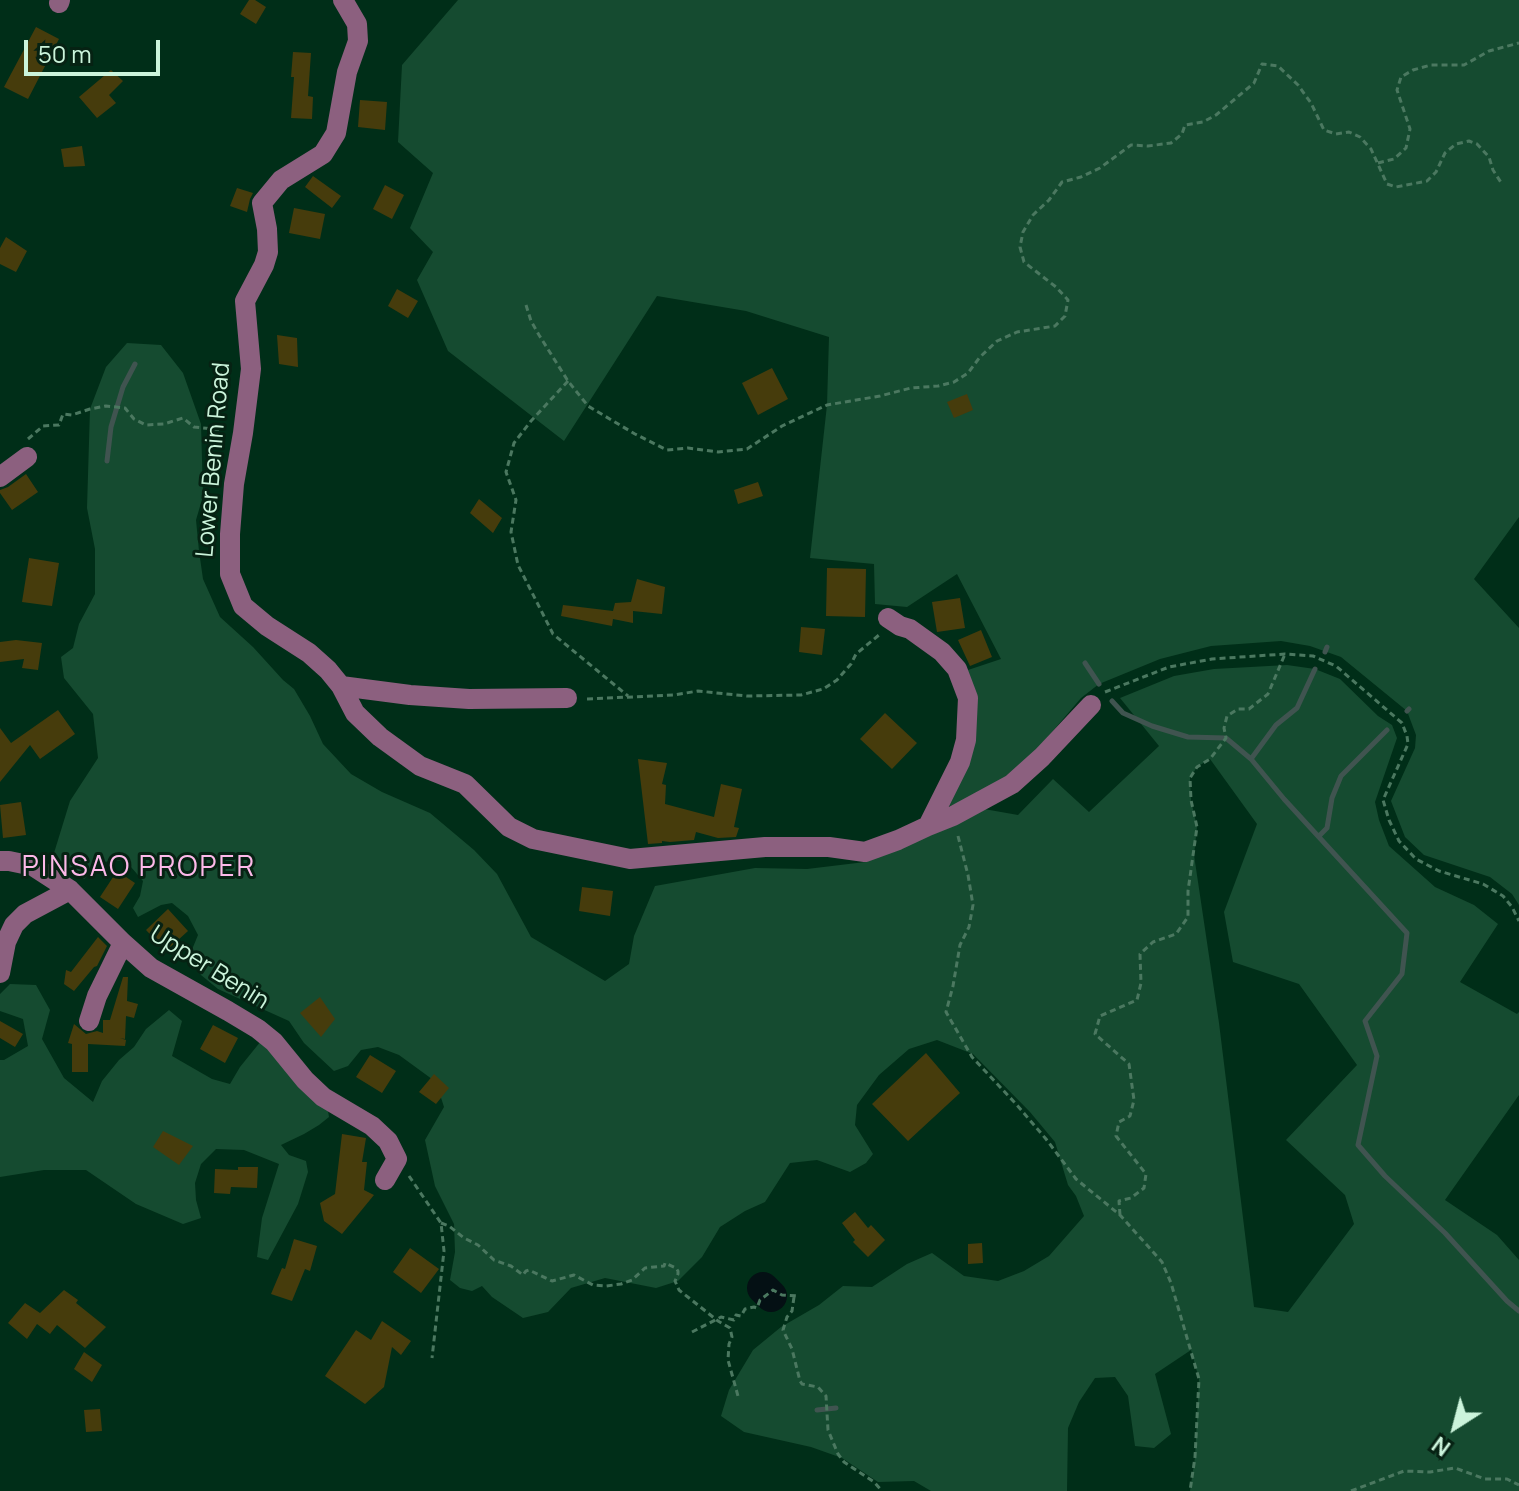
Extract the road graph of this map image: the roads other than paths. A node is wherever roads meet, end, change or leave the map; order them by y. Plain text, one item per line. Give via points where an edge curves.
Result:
1 (348, 8) edge
2 (27, 457) road end
3 (0, 477) edge
4 (894, 622) road end
5 (341, 686) junction
6 (567, 698) road end
7 (1091, 705) road end
8 (928, 826) junction
9 (0, 861) edge
10 (70, 890) junction
11 (123, 943) junction
12 (0, 973) edge
13 (89, 1021) dead end
14 (385, 1180) dead end

1 - 5 street, Lower Benin Road via 358,41 336,133 323,154 281,180 262,203 268,252 245,301 251,369 230,534 230,574 243,606 309,653
2 - 3 street
4 - 8 street via 942,652 957,669 968,698 960,762
5 - 6 street via 469,699
5 - 8 street, Lower Benin Road via 355,713 380,737 420,766 465,784 509,827 533,839 630,859 765,847 865,852
7 - 8 street, Lower Benin Road via 1012,784
9 - 10 street, Upper Benin via 33,866
10 - 11 street, Upper Benin
10 - 12 street via 14,925
11 - 13 street
11 - 14 street, Upper Benin via 151,968 258,1029 323,1097 372,1126 397,1159

